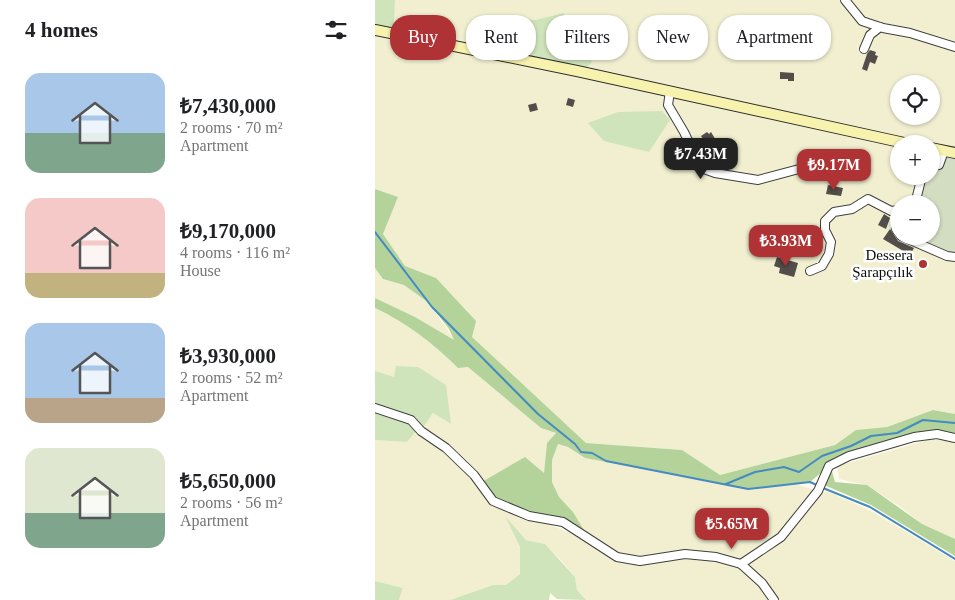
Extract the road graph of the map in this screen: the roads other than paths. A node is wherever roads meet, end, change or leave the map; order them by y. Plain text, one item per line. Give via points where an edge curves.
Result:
1 (845, 0) edge
2 (880, 27) junction
3 (375, 30) edge
4 (955, 47) edge
5 (865, 50) dead end
6 (670, 91) junction
7 (890, 140) edge
8 (950, 152) edge
9 (940, 164) edge
10 (799, 170) dead end
11 (890, 210) edge
12 (922, 245) edge
13 (955, 257) edge
14 (810, 271) dead end
15 (375, 408) edge
16 (955, 438) edge
17 (741, 564) junction
18 (774, 600) edge

1 - 2 street via 862,21
2 - 4 street
2 - 5 street via 870,36
3 - 6 street
6 - 7 street
6 - 10 street via 668,105 701,168 758,180
8 - 9 street
11 - 14 street via 869,199 852,209 834,212 825,221 831,242 829,254 822,266
12 - 13 street
15 - 17 street via 411,420 474,475 493,501 529,516 563,522 617,558 640,561 685,554
16 - 17 street via 937,434 914,438 849,456 829,466 818,491 781,536
17 - 18 street via 762,583

